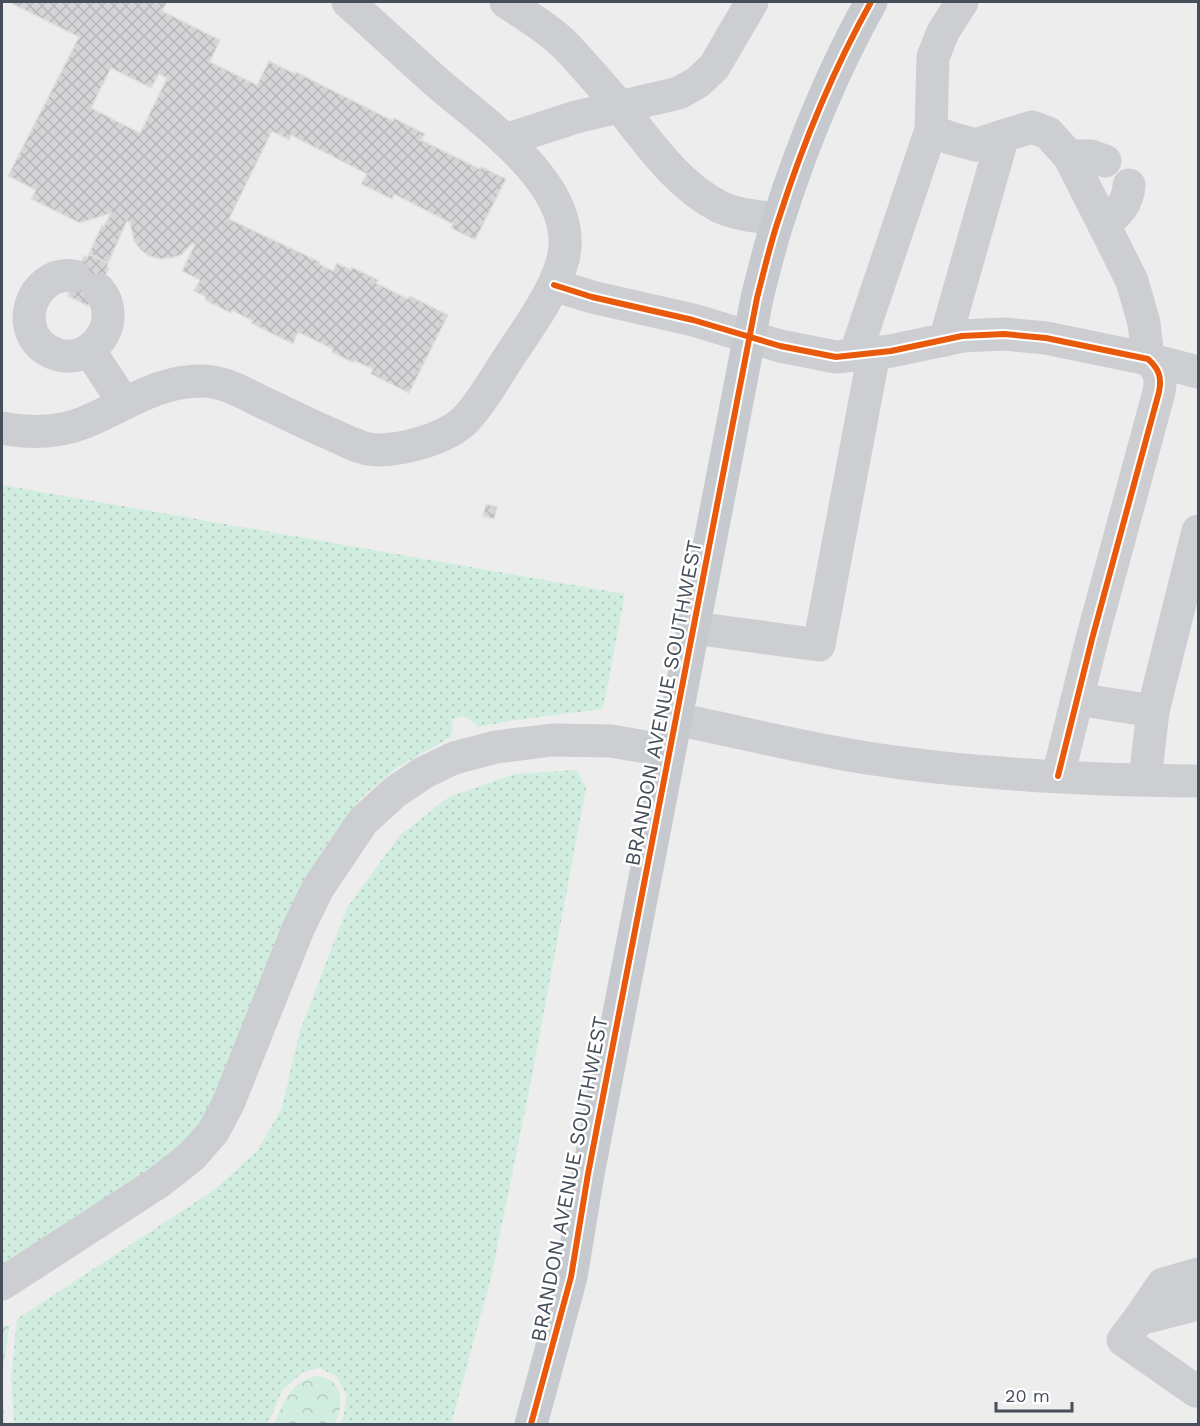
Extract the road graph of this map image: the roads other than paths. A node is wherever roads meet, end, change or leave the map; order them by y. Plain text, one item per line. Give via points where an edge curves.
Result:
1 (348, 2) edge
2 (506, 2) edge
3 (752, 2) edge
4 (871, 2) edge
5 (962, 2) edge
6 (620, 108) junction
7 (931, 130) junction
8 (1003, 136) junction
9 (505, 140) junction
10 (1070, 156) junction
11 (1105, 161) dead end
12 (1130, 185) dead end
13 (778, 219) junction
14 (1104, 225) junction
15 (554, 285) junction
16 (749, 337) junction
17 (945, 340) junction
18 (89, 350) junction
19 (864, 354) junction
20 (1148, 359) junction
21 (1198, 372) edge
22 (124, 403) junction
23 (2, 428) edge
24 (1198, 531) edge
25 (694, 628) junction
26 (1077, 699) junction
27 (1153, 711) junction
28 (676, 719) junction
29 (669, 751) junction
30 (1059, 776) junction
31 (1144, 780) junction
32 (1198, 781) edge
33 (1198, 1274) edge
34 (2, 1284) edge
35 (1198, 1304) edge
36 (1139, 1319) junction
37 (1198, 1391) edge
38 (531, 1425) edge

1 - 9 street
2 - 6 street via 563,43
3 - 6 street via 714,67 698,82 679,93
4 - 13 main road, BRANDON AVENUE SOUTHWEST via 818,111
5 - 7 street via 933,57
6 - 9 street via 576,117
6 - 13 street via 651,147 700,195 722,208
7 - 8 street via 976,145
7 - 19 street
8 - 10 street via 1032,127 1048,133
8 - 17 street
9 - 15 street via 532,168 562,216 566,238 563,262
10 - 11 street
10 - 14 street
12 - 14 street via 1124,206
13 - 16 main road, BRANDON AVENUE SOUTHWEST
14 - 20 street via 1132,281 1144,323
15 - 16 street
15 - 22 street via 492,384 463,422 434,439 375,450 350,443 231,387 207,381 176,382
16 - 19 street via 836,357
16 - 25 main road, BRANDON AVENUE SOUTHWEST
17 - 19 street
17 - 20 street via 1004,334
18 - 18 street via 65,356 53,353 34,337 29,325 29,306 47,281 59,276 87,283 107,306 106,331
18 - 22 street
19 - 25 street via 819,645
20 - 21 street
20 - 26 street via 1162,379 1160,392
22 - 23 street via 59,429
24 - 27 street
25 - 28 main road, BRANDON AVENUE SOUTHWEST
26 - 27 street
26 - 30 street
27 - 31 street
28 - 29 main road, BRANDON AVENUE SOUTHWEST
28 - 30 street via 866,758
29 - 34 street via 611,741 552,740 496,747 454,758 395,792 363,821 318,888 213,1132 192,1156 159,1182
29 - 38 main road, BRANDON AVENUE SOUTHWEST via 571,1277
30 - 31 street
31 - 32 street
33 - 36 street via 1163,1284
35 - 36 street
36 - 37 street via 1123,1340

